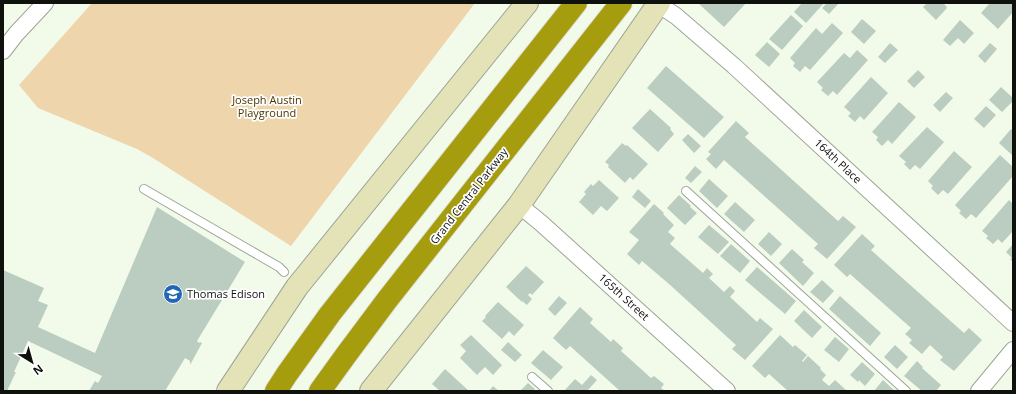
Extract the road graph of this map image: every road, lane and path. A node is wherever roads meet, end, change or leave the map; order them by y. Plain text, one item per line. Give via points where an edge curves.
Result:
1 (45, 3) edge
2 (527, 3) edge
3 (576, 3) edge
4 (621, 3) edge
5 (658, 3) edge
6 (3, 51) edge
7 (144, 189) dead end
8 (686, 191) dead end
9 (519, 205) junction
10 (284, 272) dead end
11 (1013, 323) edge
12 (1013, 350) edge
13 (532, 377) dead end
14 (373, 390) edge
15 (228, 391) edge
16 (276, 391) edge
17 (320, 391) edge
18 (548, 391) edge
19 (727, 391) edge
20 (906, 391) edge
21 (979, 391) edge

1 - 6 street
2 - 15 main road via 297,287
3 - 16 highway via 330,314
4 - 17 highway, Grand Central Parkway via 387,300
5 - 9 main road
5 - 11 street, 164th Place via 734,66
7 - 10 lane
8 - 20 lane
9 - 14 main road
9 - 19 street, 165th Street
12 - 21 street
13 - 18 lane

